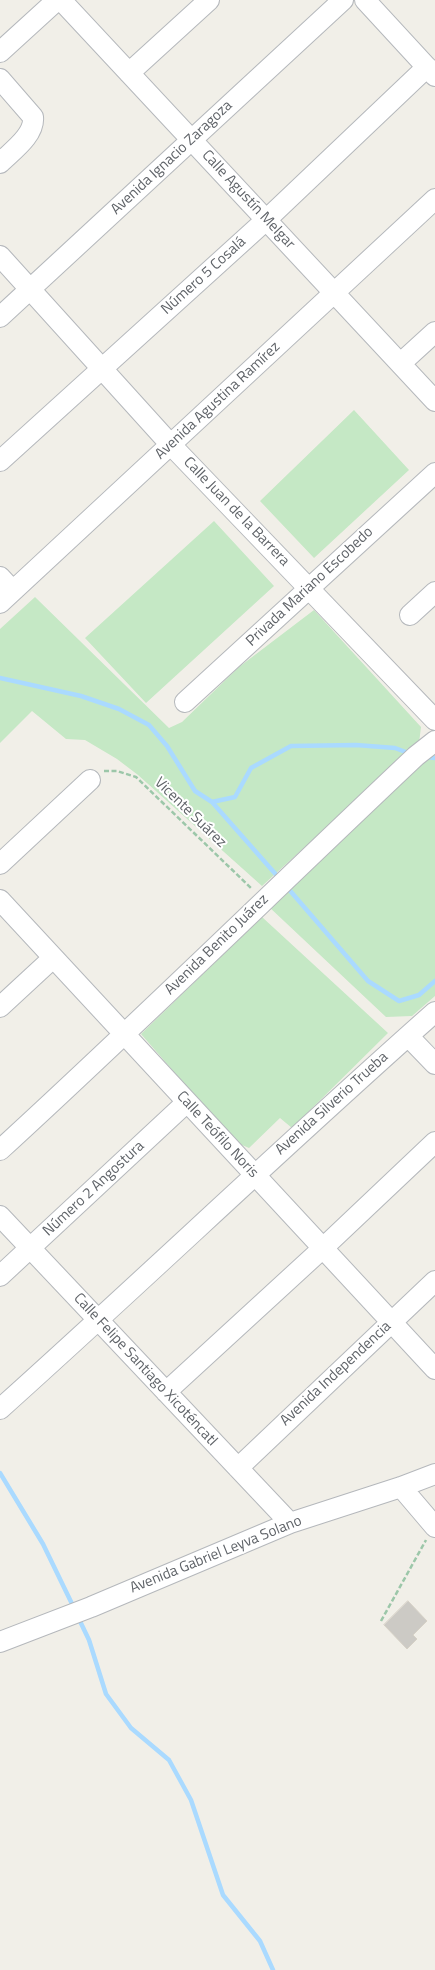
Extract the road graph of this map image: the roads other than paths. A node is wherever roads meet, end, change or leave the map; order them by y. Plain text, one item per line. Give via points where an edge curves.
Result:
1 (57, 0) edge
2 (61, 0) edge
3 (209, 0) edge
4 (344, 0) edge
5 (365, 0) edge
6 (0, 52) edge
7 (431, 72) edge
8 (129, 73) junction
9 (0, 79) edge
10 (192, 140) junction
11 (0, 163) edge
12 (435, 199) edge
13 (266, 220) junction
14 (0, 256) edge
15 (30, 289) junction
16 (335, 293) junction
17 (0, 317) edge
18 (435, 332) edge
19 (402, 363) junction
20 (103, 367) junction
21 (435, 401) edge
22 (171, 445) junction
23 (0, 461) edge
24 (435, 472) edge
25 (309, 588) junction
26 (4, 590) edge
27 (435, 592) edge
28 (410, 615) dead end
29 (185, 702) dead end
30 (435, 720) edge
31 (435, 741) edge
32 (90, 780) road end
33 (0, 864) edge
34 (0, 900) edge
35 (54, 958) junction
36 (0, 1007) edge
37 (435, 1012) edge
38 (125, 1035) junction
39 (408, 1036) junction
40 (435, 1064) edge
41 (187, 1102) junction
42 (435, 1142) edge
43 (0, 1150) edge
44 (255, 1174) junction
45 (0, 1216) edge
46 (30, 1248) junction
47 (323, 1248) junction
48 (0, 1276) edge
49 (435, 1281) edge
50 (98, 1321) junction
51 (392, 1322) junction
52 (435, 1369) edge
53 (166, 1392) junction
54 (0, 1409) edge
55 (238, 1468) junction
56 (435, 1474) edge
57 (401, 1487) junction
58 (290, 1522) junction
59 (434, 1526) edge
60 (0, 1642) edge

1 - 6 street
2 - 8 street, Calle Agustín Melgar
3 - 8 street
4 - 10 street, Avenida Ignacio Zaragoza
5 - 7 street
7 - 13 street, Número 5 Cosalá
8 - 10 street, Calle Agustín Melgar
9 - 11 street via 34,120 30,133
10 - 13 street, Calle Agustín Melgar
10 - 15 street, Avenida Ignacio Zaragoza
12 - 16 street, Avenida Agustina Ramírez
13 - 16 street, Calle Agustín Melgar
13 - 20 street, Número 5 Cosalá
14 - 15 street, Calle Juan de la Barrera
15 - 17 street, Avenida Ignacio Zaragoza
15 - 20 street, Calle Juan de la Barrera
16 - 19 street, Calle Agustín Melgar
16 - 22 street, Avenida Agustina Ramírez
18 - 19 street
19 - 21 street, Calle Agustín Melgar
20 - 22 street, Calle Juan de la Barrera
20 - 23 street, Número 5 Cosalá
22 - 25 street, Calle Juan de la Barrera
22 - 26 street, Avenida Agustina Ramírez
24 - 25 street, Privada Mariano Escobedo
25 - 29 street, Privada Mariano Escobedo
25 - 30 street, Calle Juan de la Barrera
27 - 28 street
31 - 38 street, Avenida Benito Juárez
32 - 33 street
34 - 35 street, Calle Teófilo Noris
35 - 36 street
35 - 38 street, Calle Teófilo Noris
37 - 39 street, Avenida Silverio Trueba
38 - 41 street, Calle Teófilo Noris
38 - 43 street, Avenida Benito Juárez
39 - 40 street
39 - 44 street, Avenida Silverio Trueba
41 - 44 street, Calle Teófilo Noris
41 - 46 street, Número 2 Angostura
42 - 47 street
44 - 47 street, Calle Teófilo Noris
44 - 50 street, Avenida Silverio Trueba
45 - 46 street, Calle Felipe Santiago Xicoténcatl
46 - 48 street, Número 2 Angostura
46 - 50 street, Calle Felipe Santiago Xicoténcatl
47 - 51 street, Calle Teófilo Noris
47 - 53 street
49 - 51 street, Avenida Independencia
50 - 53 street, Calle Felipe Santiago Xicoténcatl
50 - 54 street, Avenida Silverio Trueba
51 - 52 street, Calle Teófilo Noris
51 - 55 street, Avenida Independencia
53 - 55 street, Calle Felipe Santiago Xicoténcatl
55 - 58 street, Calle Felipe Santiago Xicoténcatl
56 - 57 street, Avenida Gabriel Leyva Solano
57 - 58 street, Avenida Gabriel Leyva Solano
57 - 59 street
58 - 60 street, Avenida Gabriel Leyva Solano

